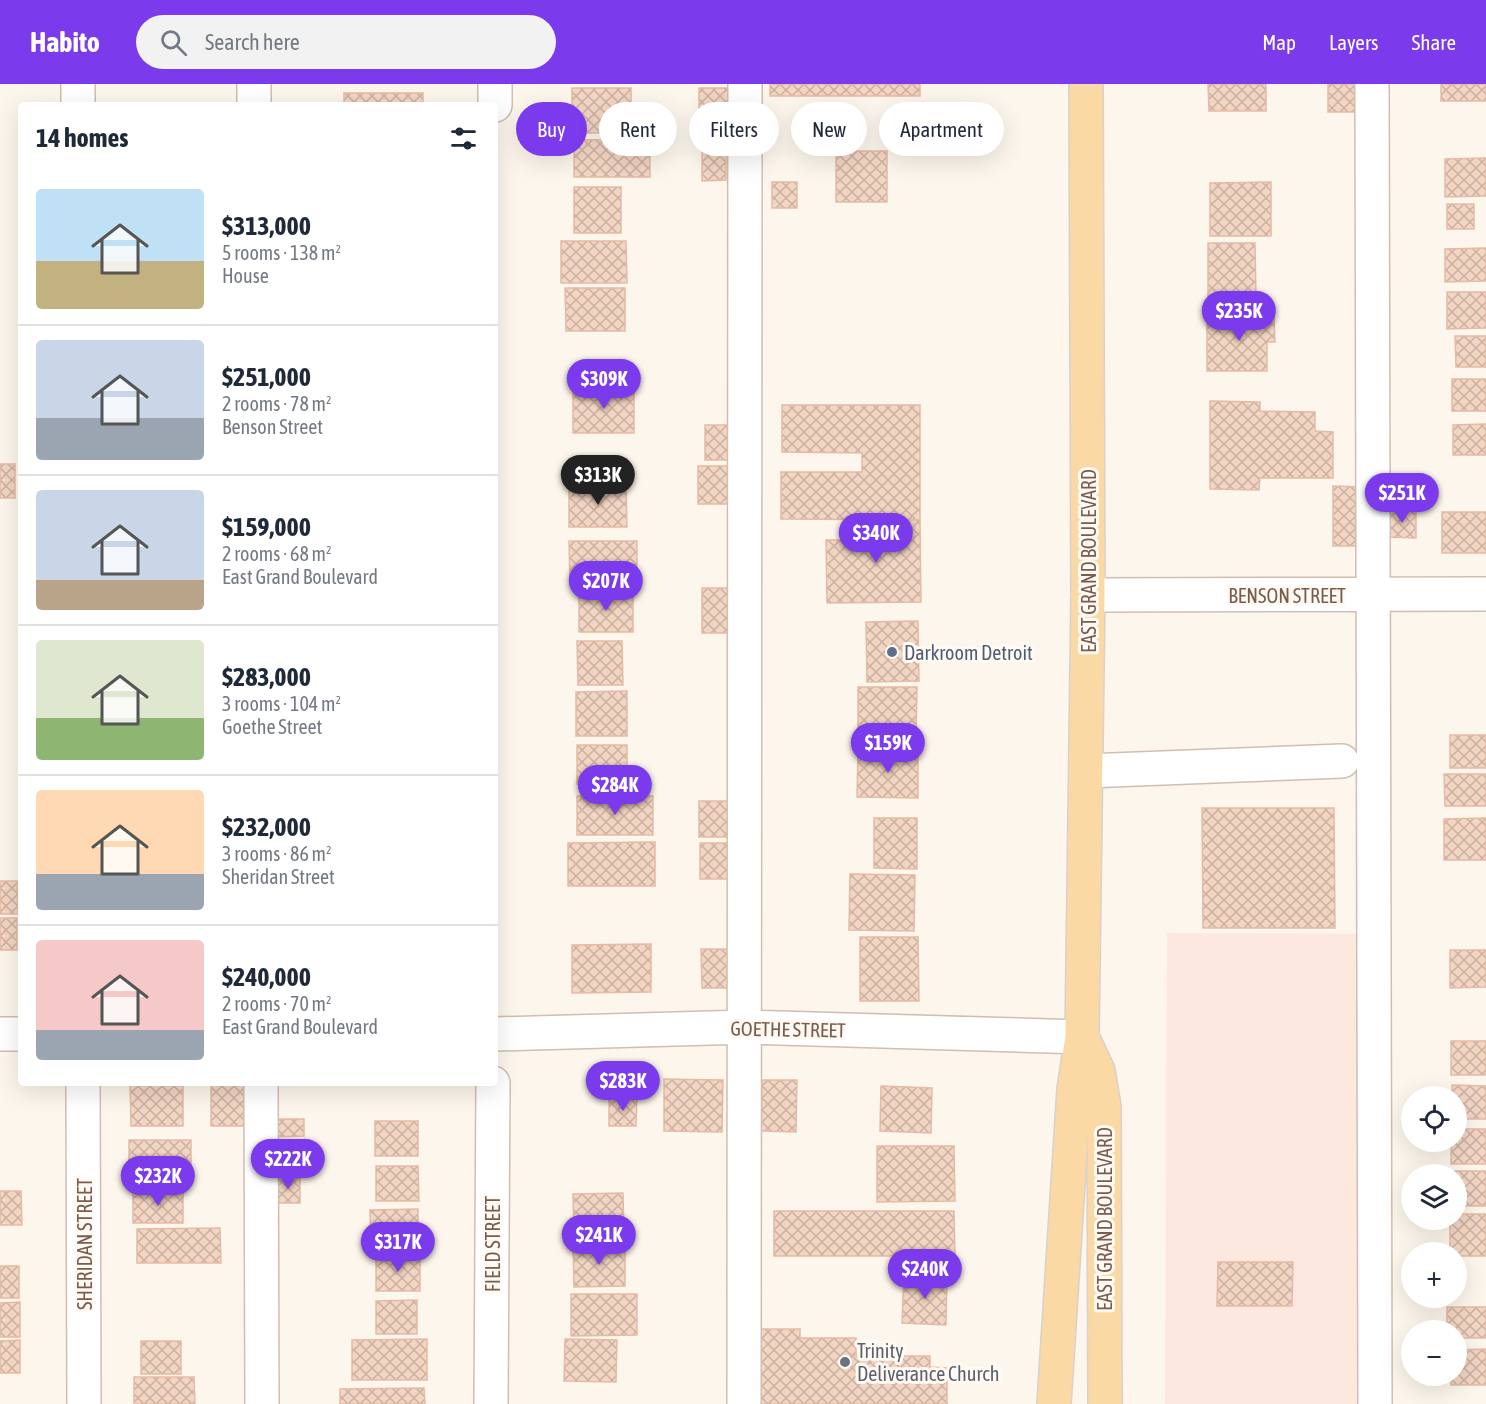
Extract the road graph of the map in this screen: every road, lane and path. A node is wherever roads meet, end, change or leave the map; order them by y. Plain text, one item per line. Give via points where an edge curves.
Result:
1 (78, 84) edge
2 (254, 84) edge
3 (495, 84) edge
4 (745, 84) edge
5 (1086, 84) edge
6 (1372, 84) edge
7 (78, 102) edge
8 (254, 102) edge
9 (495, 102) edge
10 (1372, 594) junction
11 (1486, 594) edge
12 (1089, 595) junction
13 (1342, 761) dead end
14 (1086, 771) junction
15 (745, 1027) junction
16 (0, 1034) edge
17 (18, 1034) edge
18 (498, 1034) edge
19 (1082, 1037) junction
20 (83, 1086) edge
21 (261, 1086) edge
22 (493, 1086) edge
23 (84, 1404) edge
24 (262, 1404) edge
25 (491, 1404) edge
26 (744, 1404) edge
27 (1054, 1404) edge
28 (1105, 1404) edge
29 (1375, 1404) edge

1 - 7 street
2 - 8 street
3 - 9 street
4 - 15 street
5 - 12 main road, EAST GRAND BOULEVARD
6 - 10 street
10 - 11 street, BENSON STREET
10 - 12 street, BENSON STREET
10 - 29 street
12 - 14 main road, EAST GRAND BOULEVARD
13 - 14 street
14 - 19 main road, EAST GRAND BOULEVARD
15 - 18 street, GOETHE STREET
15 - 19 street, GOETHE STREET
15 - 26 street
16 - 17 street
19 - 27 main road, EAST GRAND BOULEVARD via 1074,1089
19 - 28 main road, EAST GRAND BOULEVARD via 1098,1071 1104,1107
20 - 23 street, SHERIDAN STREET
21 - 24 street
22 - 25 street, FIELD STREET

